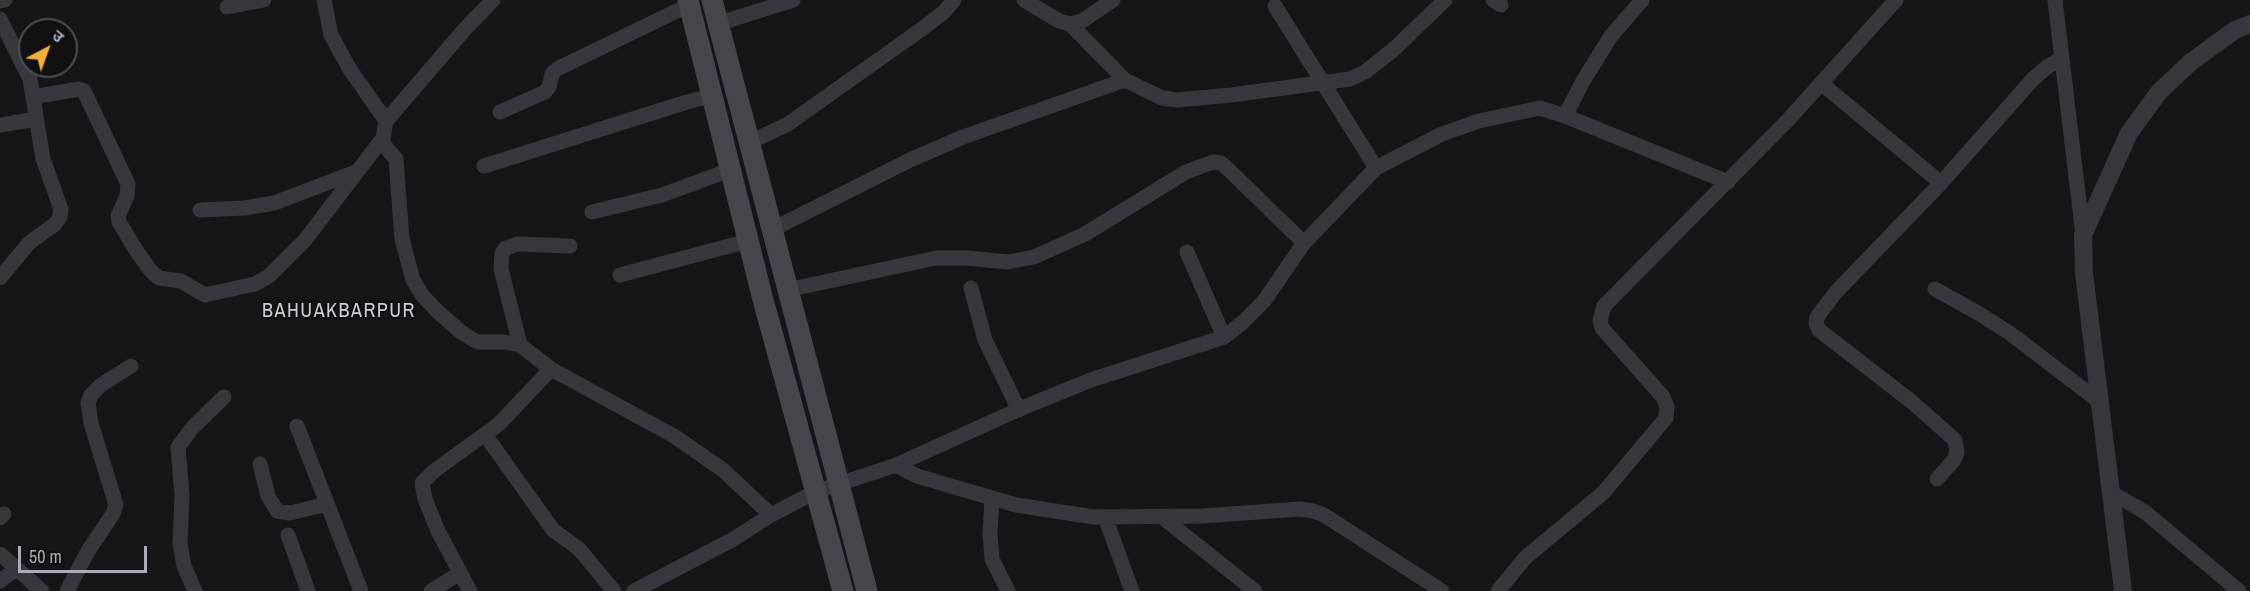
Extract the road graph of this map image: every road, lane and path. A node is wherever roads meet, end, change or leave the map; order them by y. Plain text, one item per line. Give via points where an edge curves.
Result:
1 (5, 0) edge
2 (264, 0) edge
3 (324, 0) edge
4 (493, 0) edge
5 (711, 0) edge
6 (793, 0) edge
7 (954, 0) edge
8 (1024, 0) edge
9 (1113, 0) edge
10 (1445, 0) edge
11 (1642, 0) edge
12 (1896, 0) edge
13 (2055, 0) edge
14 (0, 1) edge
15 (688, 2) edge
16 (1275, 6) dead end
17 (227, 8) dead end
18 (0, 19) edge
19 (717, 24) junction
20 (1070, 24) junction
21 (2250, 24) edge
22 (2062, 58) junction
23 (1125, 80) junction
24 (1821, 83) junction
25 (1325, 84) junction
26 (711, 96) junction
27 (33, 97) junction
28 (500, 112) dead end
29 (1565, 116) junction
30 (36, 119) junction
31 (386, 122) junction
32 (0, 125) edge
33 (383, 138) junction
34 (748, 143) junction
35 (484, 166) dead end
36 (1376, 168) junction
37 (730, 170) junction
38 (356, 172) junction
39 (1728, 182) junction
40 (1941, 183) junction
41 (200, 210) dead end
42 (592, 212) dead end
43 (771, 230) junction
44 (2083, 235) junction
45 (748, 241) junction
46 (1304, 243) junction
47 (570, 246) dead end
48 (1187, 252) dead end
49 (620, 275) dead end
50 (0, 278) edge
51 (971, 288) dead end
52 (1935, 289) dead end
53 (787, 290) junction
54 (1224, 337) junction
55 (520, 345) junction
56 (131, 366) dead end
57 (551, 369) junction
58 (224, 397) dead end
59 (2100, 402) junction
60 (1019, 410) junction
61 (297, 426) dead end
62 (486, 436) junction
63 (260, 464) dead end
64 (896, 465) junction
65 (1937, 479) dead end
66 (838, 483) junction
67 (815, 492) junction
68 (2112, 493) junction
69 (992, 498) junction
70 (327, 504) junction
71 (771, 514) junction
72 (1105, 517) junction
73 (1162, 517) junction
74 (288, 536) dead end
75 (0, 554) edge
76 (16, 569) junction
77 (460, 573) junction
78 (0, 581) edge
79 (42, 591) edge
80 (67, 591) edge
81 (195, 591) edge
82 (308, 591) edge
83 (361, 591) edge
84 (431, 591) edge
85 (470, 591) edge
86 (614, 591) edge
87 (633, 591) edge
88 (843, 591) edge
89 (867, 591) edge
90 (1008, 591) edge
91 (1132, 591) edge
92 (1255, 591) edge
93 (1442, 591) edge
94 (1498, 591) edge
95 (2123, 591) edge
96 (2239, 591) edge

1 - 14 street
2 - 17 street
3 - 31 street via 331,35
4 - 31 street
5 - 19 main road
6 - 19 street
7 - 34 street via 919,31 789,124
8 - 20 street
9 - 20 street via 1082,21
10 - 25 street via 1365,72
11 - 29 street via 1611,36
12 - 24 street
13 - 22 street
15 - 26 main road
15 - 28 street via 557,69 545,92
16 - 25 street
18 - 27 street via 30,79
19 - 34 main road
20 - 23 street
21 - 44 street via 2235,30 2191,62 2159,92 2129,133
22 - 40 street via 2033,79
22 - 44 street
23 - 25 street via 1162,99 1177,100
23 - 43 street via 963,137
24 - 39 street
24 - 40 street
25 - 36 street
26 - 35 street
26 - 37 main road
27 - 30 street
27 - 38 street via 84,91 128,184 119,222 159,278 181,281 205,295 255,284 269,276 305,240
29 - 36 street via 1540,108 1479,121 1442,134
29 - 39 street
30 - 32 street
30 - 50 street via 60,217 29,243
31 - 33 street
33 - 38 street
33 - 55 street via 396,159 402,239 413,280 422,295 477,342
34 - 43 main road
36 - 46 street
37 - 42 street via 662,195
37 - 45 main road
38 - 41 street via 274,203
39 - 94 street via 1604,306 1601,314 1602,328 1663,397 1666,418 1603,493 1525,558
40 - 65 street via 1836,292 1820,310 1816,323 1819,330 1955,440 1954,460
43 - 53 main road
44 - 59 street
45 - 49 street
45 - 67 main road
46 - 53 street via 1227,168 1213,162 1186,172 1085,234 1034,257 1008,262 936,258
46 - 54 street via 1264,302
47 - 55 street via 517,244 502,253 501,269
48 - 54 street
51 - 60 street via 985,340
52 - 59 street via 2011,334
53 - 66 main road
54 - 60 street via 1091,380
55 - 57 street
56 - 80 street via 101,385 88,403 90,423 116,505
57 - 62 street
57 - 71 street via 693,448
58 - 81 street via 178,447 182,495 180,544
59 - 68 street
60 - 64 street
61 - 70 street
62 - 77 street via 422,483 438,531
62 - 86 street via 553,530 579,549
63 - 70 street via 268,496 277,511 290,513
64 - 66 street
64 - 69 street via 917,476
66 - 67 street
66 - 89 main road
67 - 71 street
67 - 88 main road
68 - 95 street
68 - 96 street via 2145,512
69 - 72 street via 1016,506
69 - 90 street via 992,559
70 - 83 street
71 - 87 street via 732,540
72 - 73 street
72 - 91 street
73 - 92 street
73 - 93 street via 1313,511
74 - 82 street
75 - 76 street
76 - 78 street
76 - 79 street
77 - 84 street
77 - 85 street

